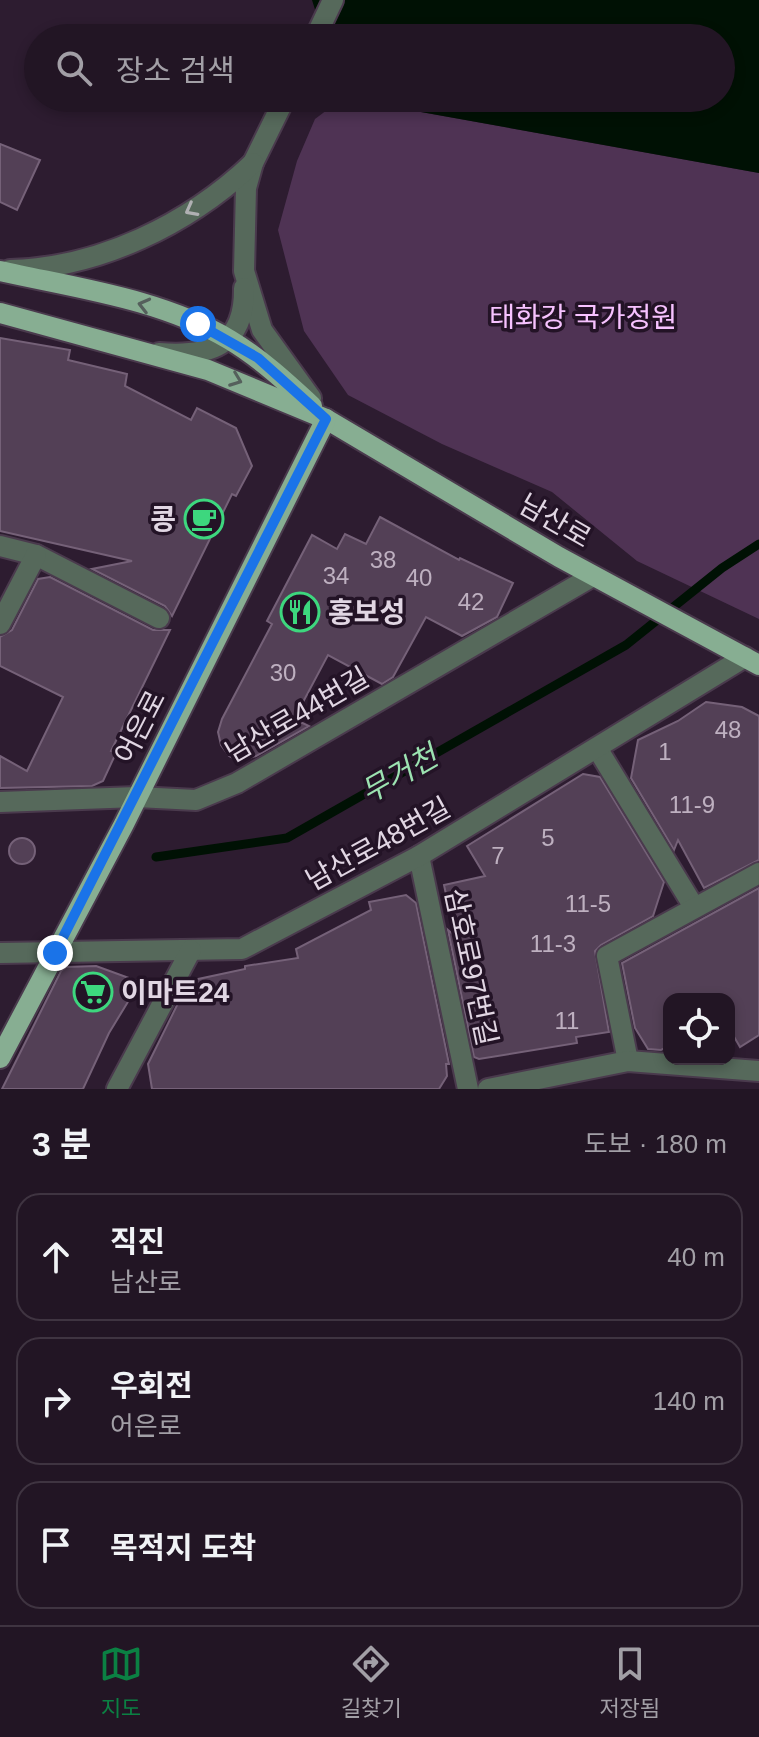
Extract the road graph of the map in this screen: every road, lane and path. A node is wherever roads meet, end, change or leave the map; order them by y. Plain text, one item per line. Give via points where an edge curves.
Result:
1 (333, 0) edge
2 (322, 24) edge
3 (278, 112) edge
4 (253, 163) junction
5 (0, 270) edge
6 (244, 271) junction
7 (0, 313) edge
8 (229, 339) junction
9 (151, 352) junction
10 (326, 419) junction
11 (0, 546) edge
12 (36, 555) junction
13 (601, 580) junction
14 (159, 618) dead end
15 (0, 624) edge
16 (752, 661) edge
17 (597, 748) junction
18 (137, 797) junction
19 (0, 802) edge
20 (419, 856) junction
21 (759, 873) edge
22 (694, 907) junction
23 (191, 950) junction
24 (0, 953) edge
25 (55, 953) junction
26 (0, 1058) edge
27 (628, 1061) junction
28 (759, 1071) edge
29 (117, 1089) edge
30 (468, 1089) edge
31 (488, 1089) edge

1 - 2 street
3 - 4 street
4 -> 5 street via 208,201 114,250 58,266
4 - 6 street via 243,220
8 -> 5 main road, 남산로 via 163,310
6 - 8 street via 244,300
6 - 10 street via 262,330
7 - 9 main road, 남산로
8 - 9 street via 210,351
8 - 10 main road, 남산로
9 -> 10 main road, 남산로 via 252,386
10 - 13 main road, 남산로
10 - 18 main road, 어은로
11 - 12 street
12 - 14 street
12 - 15 street
13 - 16 main road, 남산로
13 - 18 street, 남산로44번길 via 237,783 196,800
16 - 17 street, 남산로48번길
17 - 20 street, 남산로48번길
17 - 22 street
18 - 19 street, 남산로44번길
18 - 25 main road, 어은로
20 - 23 street, 남산로48번길 via 242,949
20 - 30 street, 삼호로97번길
21 - 22 street
22 - 27 street via 607,956
23 - 25 street, 남산로48번길
23 - 29 street
24 - 25 street, 남산로48번길
25 - 26 main road, 어은로
27 - 28 street
27 - 31 street

